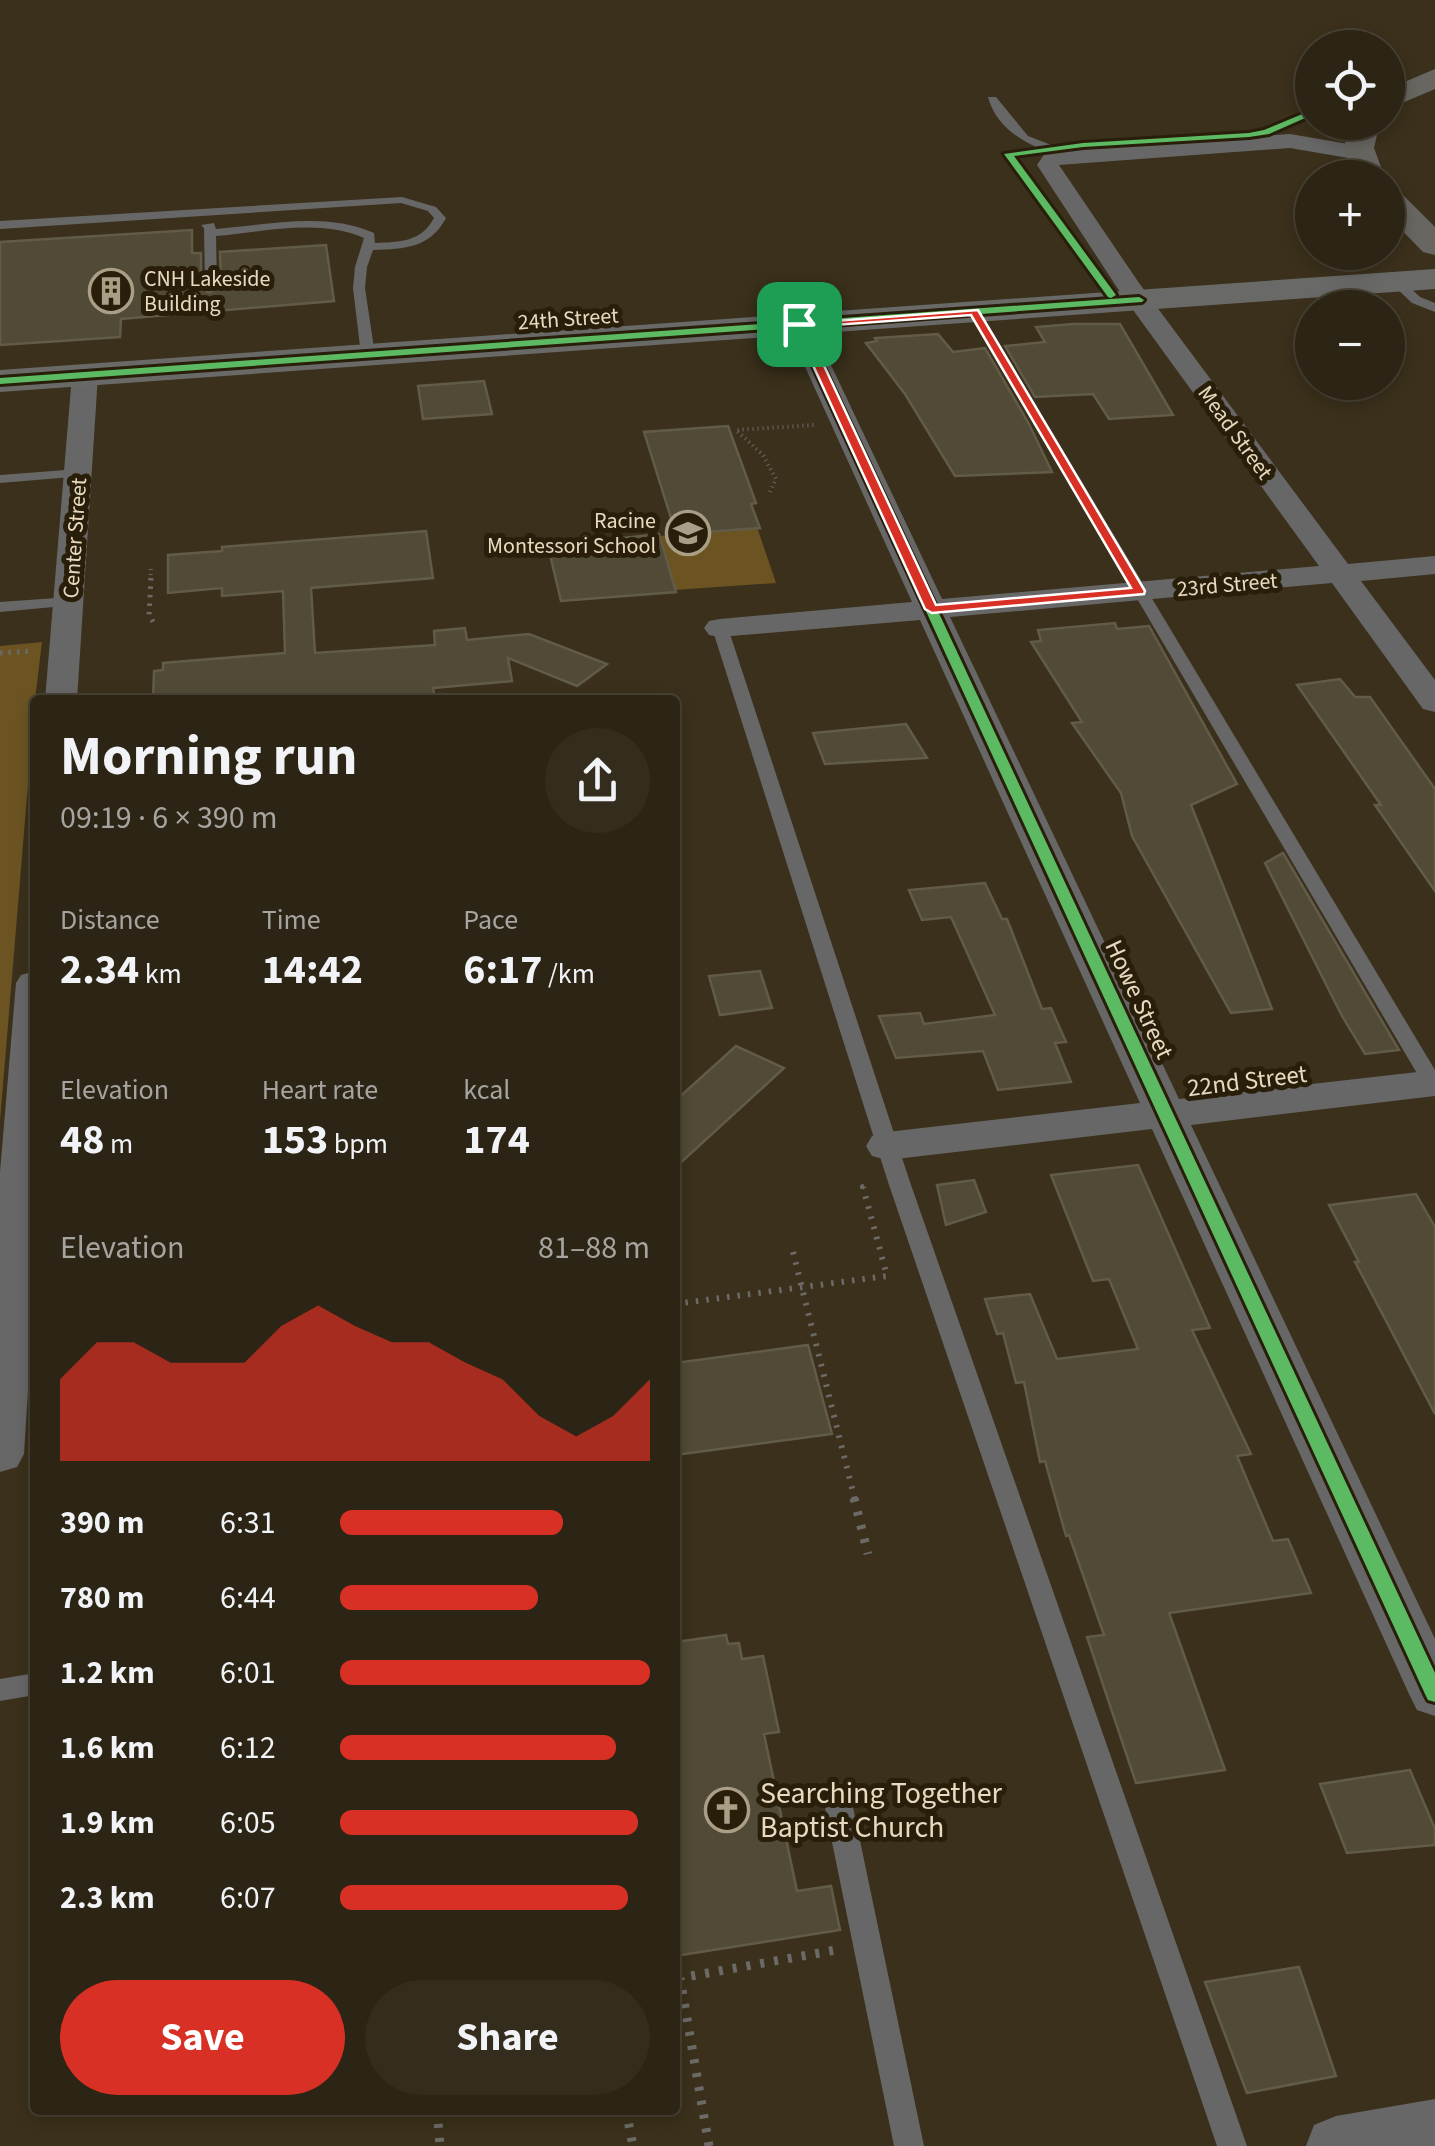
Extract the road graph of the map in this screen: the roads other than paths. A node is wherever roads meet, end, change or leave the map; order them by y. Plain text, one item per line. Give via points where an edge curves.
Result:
1 (1435, 78) edge
2 (1405, 92) edge
3 (992, 100) dead end
4 (1361, 142) edge
5 (1062, 157) junction
6 (1405, 215) edge
7 (0, 225) edge
8 (210, 233) junction
9 (0, 238) edge
10 (1435, 245) edge
11 (370, 247) junction
12 (1435, 279) edge
13 (1397, 282) junction
14 (212, 286) dead end
15 (1139, 300) junction
16 (1435, 308) edge
17 (974, 312) junction
18 (799, 324) junction
19 (368, 355) junction
20 (85, 375) junction
21 (0, 381) edge
22 (78, 473) junction
23 (0, 479) edge
24 (1435, 566) edge
25 (1341, 574) junction
26 (1139, 591) junction
27 (70, 602) junction
28 (0, 607) edge
29 (932, 609) junction
30 (720, 628) joint
31 (62, 695) edge
32 (1435, 702) edge
33 (1434, 1084) edge
34 (30, 1098) edge
35 (1166, 1114) junction
36 (893, 1164) junction
37 (0, 1454) edge
38 (30, 1685) edge
39 (0, 1690) edge
40 (1435, 1694) edge
41 (836, 1794) dead end
42 (1435, 2129) edge
43 (909, 2146) edge
44 (1232, 2146) edge
45 (1336, 2146) edge

1 - 2 main road
3 - 5 lane via 1021,138
4 - 5 street
5 - 15 street, Mead Street via 1048,165 1052,176
6 - 10 main road
7 - 11 lane via 402,200 440,218 432,236 417,244
8 - 9 lane via 210,224
8 - 11 lane via 356,227 370,236
8 - 14 lane
11 - 19 lane via 360,295
12 - 13 street, 24th Street
13 - 15 street, 24th Street
13 - 16 lane
15 - 17 street, 24th Street
15 - 25 street, Mead Street
17 - 18 street, 24th Street
17 - 26 lane
18 - 19 street, 24th Street
18 - 29 street, Howe Street
19 - 20 street, 24th Street
20 - 21 street, 24th Street
20 - 22 street, Center Street
22 - 23 lane
22 - 27 street, Center Street
24 - 25 street, 23rd Street
25 - 26 street, 23rd Street
25 - 32 street, Mead Street
26 - 29 street, 23rd Street
26 - 33 lane
27 - 28 lane
27 - 31 street, Center Street
29 - 30 street, 23rd Street
29 - 35 street, Howe Street
30 - 36 lane
33 - 35 street, 22nd Street
34 - 37 street
35 - 36 street, 22nd Street
35 - 40 street, Howe Street
36 - 44 lane
38 - 39 lane
41 - 43 lane
42 - 45 street

